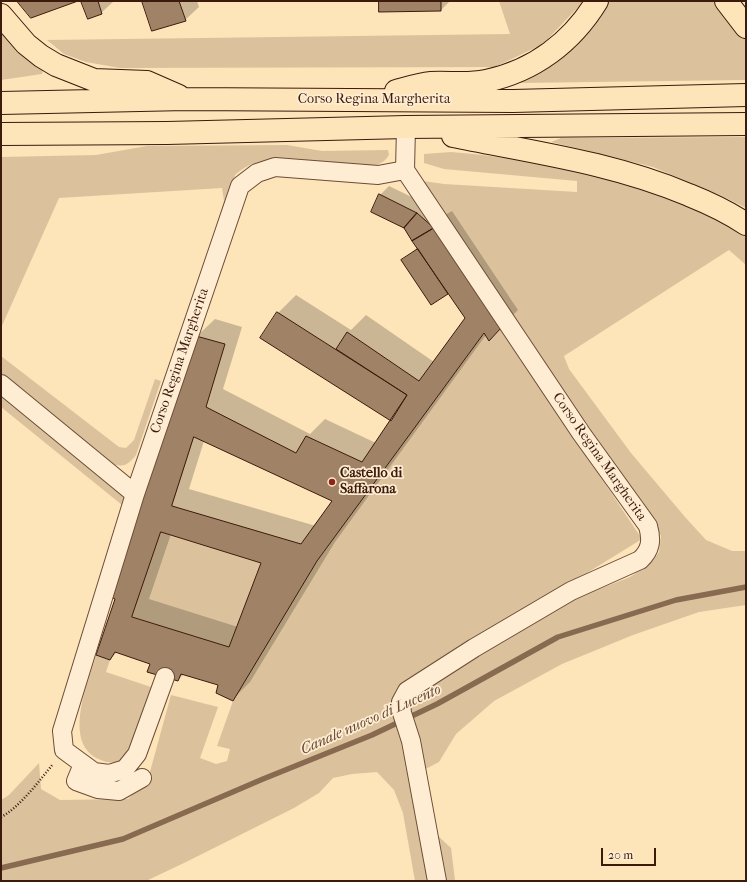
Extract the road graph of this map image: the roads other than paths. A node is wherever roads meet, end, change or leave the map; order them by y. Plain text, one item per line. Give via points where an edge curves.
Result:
1 (597, 1) edge
2 (726, 1) edge
3 (1, 15) edge
4 (746, 27) edge
5 (746, 96) edge
6 (186, 99) junction
7 (359, 99) junction
8 (1, 103) edge
9 (746, 124) edge
10 (406, 127) junction
11 (59, 133) junction
12 (1, 134) edge
13 (1, 144) edge
14 (405, 170) junction
15 (746, 224) edge
16 (1, 384) edge
17 (135, 494) junction
18 (165, 677) dead end
19 (83, 764) junction
20 (142, 778) dead end
21 (437, 881) edge

1 - 7 main road via 572,34 556,49 515,73 485,81 430,83
2 - 4 main road
3 - 6 main road via 26,44 56,65 94,80 147,82
5 - 7 main road, Corso Regina Margherita via 513,101
6 - 7 main road, Corso Regina Margherita
6 - 8 main road, Corso Regina Margherita
9 - 10 main road, Corso Regina Margherita
10 - 11 main road, Corso Regina Margherita
10 - 14 street, Corso Regina Margherita
10 - 15 main road via 561,157 645,178 712,204
11 - 12 main road, Corso Regina Margherita
11 - 13 main road
14 - 17 street, Corso Regina Margherita via 378,176 275,167 257,173 240,186
14 - 21 street, Corso Regina Margherita via 580,433 648,526 651,541 650,549 640,560 571,591 407,691 401,702 411,741
16 - 17 street
17 - 19 street, Corso Regina Margherita via 62,731 64,750
18 - 19 street via 137,754 125,769 109,774 94,772
19 - 20 street via 76,782 98,789 119,791

